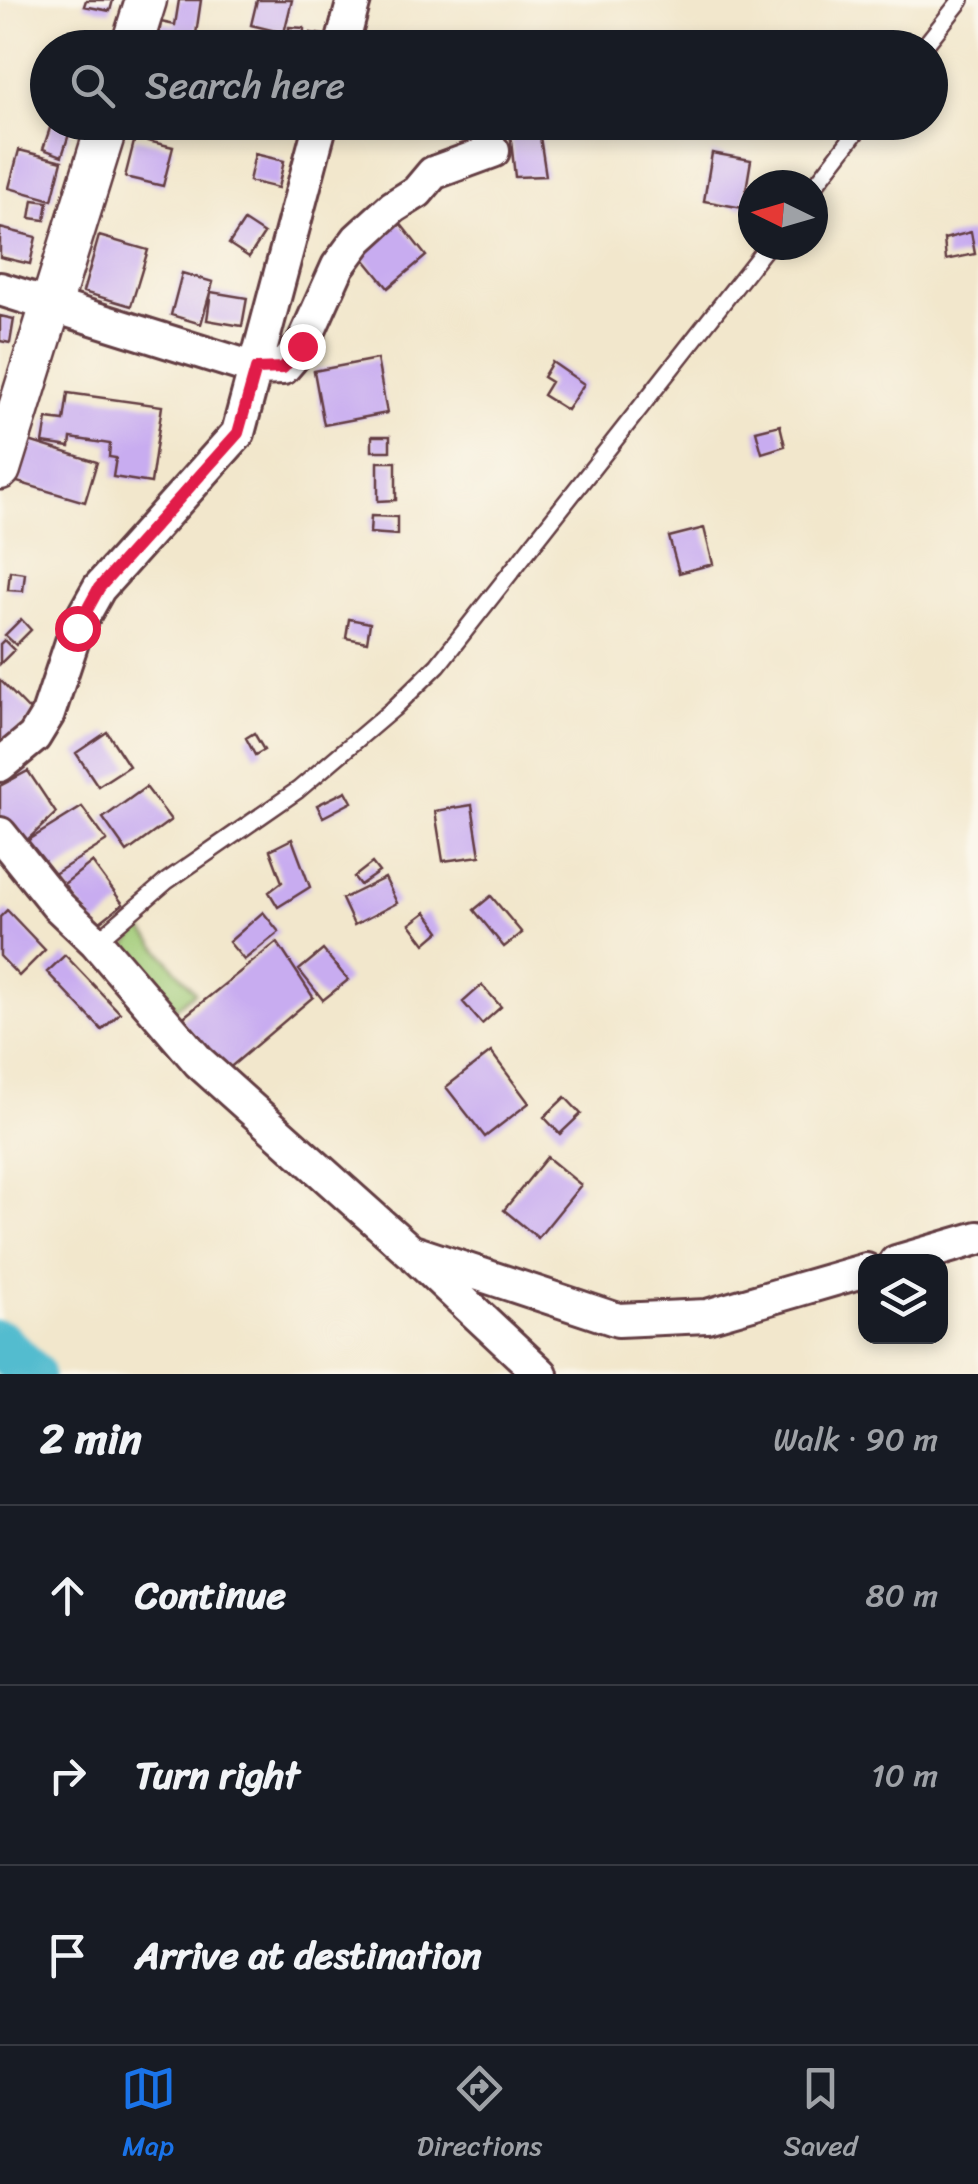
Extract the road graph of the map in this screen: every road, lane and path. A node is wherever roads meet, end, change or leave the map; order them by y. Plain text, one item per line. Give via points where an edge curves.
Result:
1 (146, 0) edge
2 (354, 0) edge
3 (961, 0) edge
4 (137, 30) edge
5 (346, 30) edge
6 (938, 30) edge
7 (103, 140) edge
8 (316, 140) edge
9 (850, 140) edge
10 (492, 151) dead end
11 (827, 170) edge
12 (756, 260) edge
13 (0, 289) edge
14 (52, 306) junction
15 (256, 369) junction
16 (0, 469) edge
17 (0, 765) edge
18 (0, 834) edge
19 (96, 942) junction
20 (978, 1238) edge
21 (410, 1251) junction
22 (923, 1254) edge
23 (858, 1272) edge
24 (542, 1374) edge

1 - 4 street
2 - 5 street
3 - 6 lane
7 - 14 street
8 - 15 street
9 - 11 lane
10 - 15 street via 433,173 358,239 338,266 302,346 283,368
12 - 19 lane via 438,665 298,790 167,880
13 - 14 street
14 - 15 street
14 - 16 street
15 - 17 street via 238,433 99,588 77,628 48,714 34,737
18 - 19 street
19 - 21 street via 199,1062
20 - 22 street
21 - 23 street via 618,1320 707,1316
21 - 24 street

